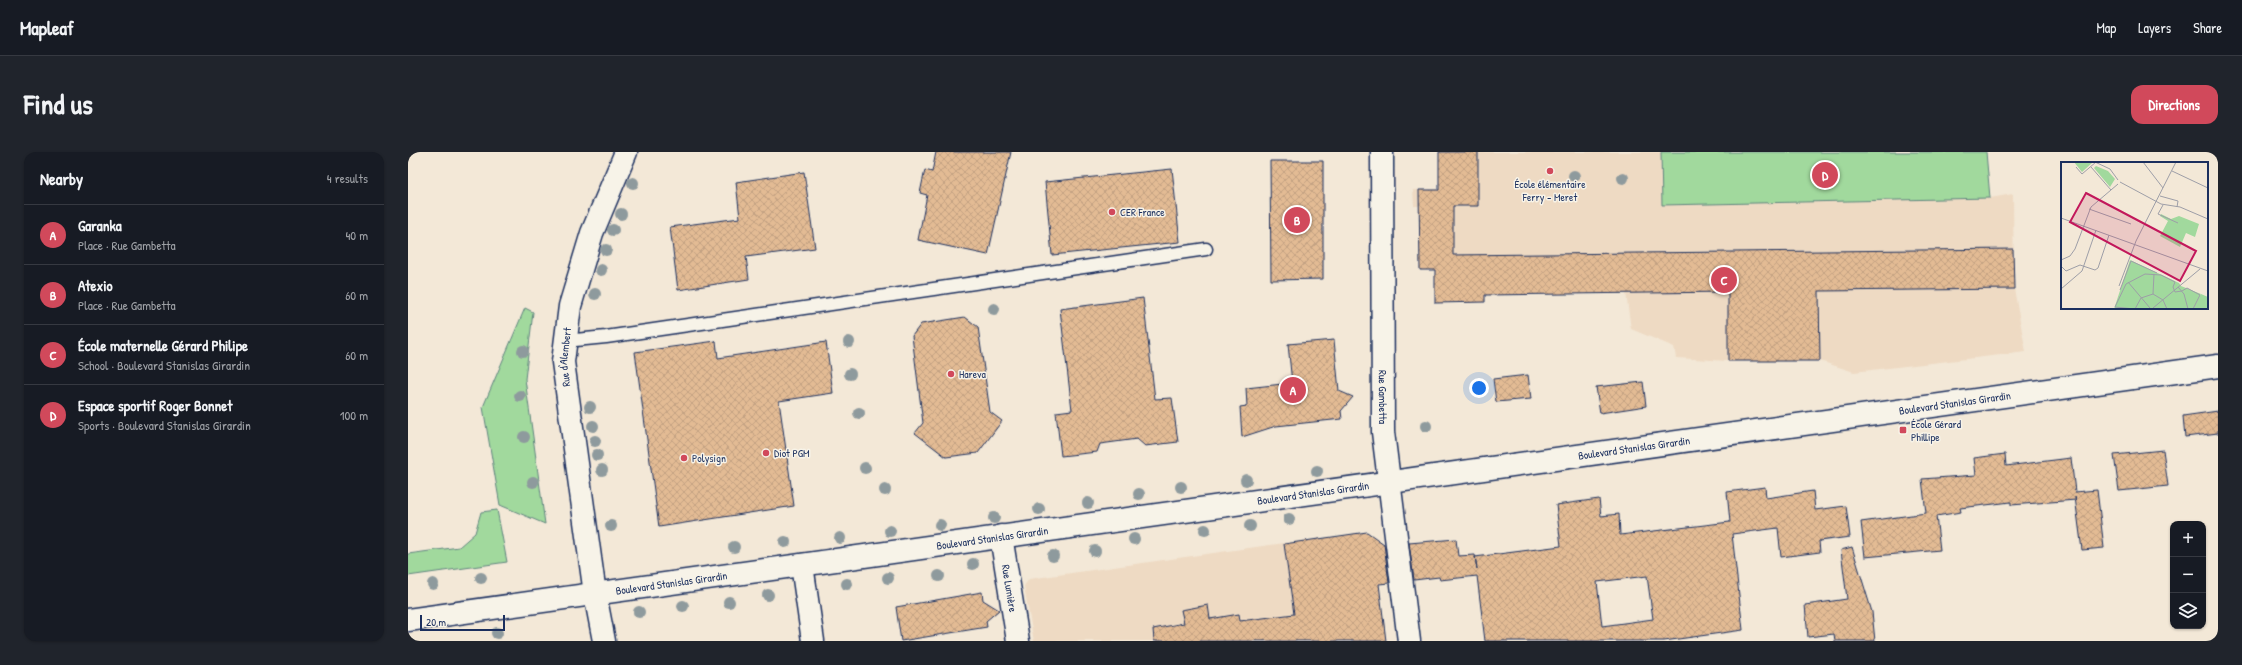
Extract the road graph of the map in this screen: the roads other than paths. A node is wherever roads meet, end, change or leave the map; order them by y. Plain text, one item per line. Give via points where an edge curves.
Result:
1 (626, 152) edge
2 (1382, 152) edge
3 (1206, 249) dead end
4 (566, 340) junction
5 (2218, 366) edge
6 (1389, 481) junction
7 (1001, 536) junction
8 (802, 565) junction
9 (595, 594) junction
10 (408, 620) edge
11 (604, 641) edge
12 (813, 641) edge
13 (1018, 641) edge
14 (1409, 641) edge

1 - 4 main road, Rue d'Alembert via 592,233 570,306
2 - 6 main road, Rue Gambetta via 1383,432
3 - 4 lane via 614,336
4 - 9 main road, Rue d'Alembert via 563,362
5 - 6 main road, Boulevard Stanislas Girardin
6 - 7 main road, Boulevard Stanislas Girardin
6 - 14 main road, Rue Gambetta
7 - 8 main road, Boulevard Stanislas Girardin
7 - 13 main road, Rue Lumière
8 - 9 main road, Boulevard Stanislas Girardin
8 - 12 main road
9 - 10 main road, Boulevard Stanislas Girardin
9 - 11 main road, Rue d'Alembert

